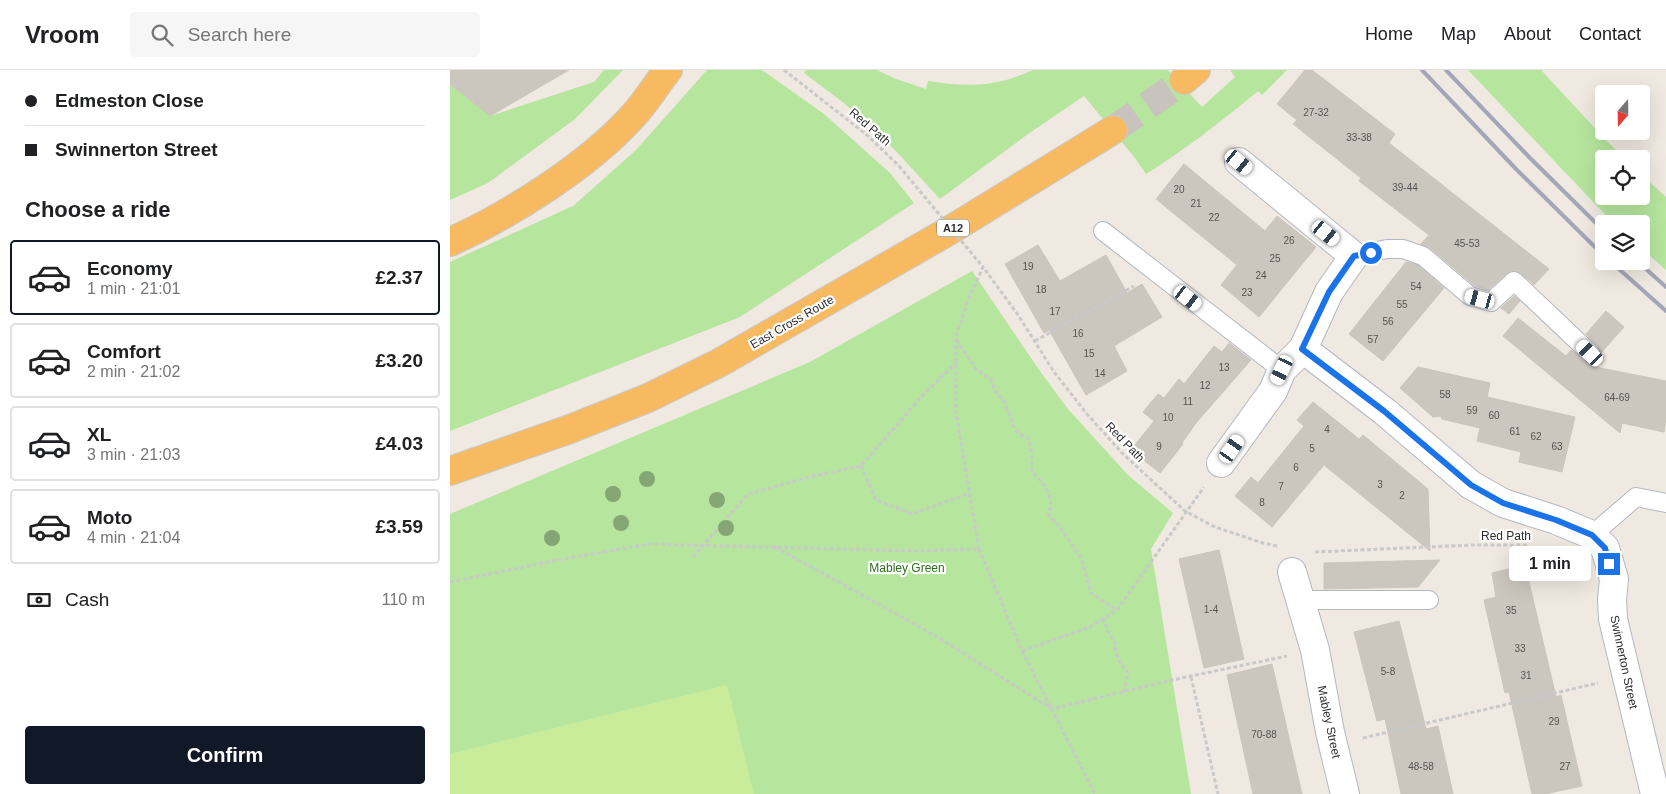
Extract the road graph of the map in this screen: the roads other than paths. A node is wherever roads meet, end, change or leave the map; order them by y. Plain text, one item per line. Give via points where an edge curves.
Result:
1 (668, 70) edge
2 (1113, 130) tunnel mouth
3 (1239, 162) dead end
4 (1103, 231) dead end
5 (450, 242) edge
6 (1354, 256) junction
7 (1302, 349) junction
8 (1590, 353) dead end
9 (1282, 370) junction
10 (1222, 463) road end
11 (450, 471) edge
12 (1666, 503) edge
13 (1592, 535) junction
14 (1292, 572) dead end
15 (1300, 600) junction
16 (1429, 600) dead end
17 (1345, 794) edge
18 (1655, 794) edge

1 - 5 highway via 634,116 602,146 526,200
2 - 11 highway, East Cross Route / A12 via 947,232 719,364 648,398 578,426
3 - 6 street
4 - 9 lane
6 - 7 street via 1329,292
6 - 8 lane via 1403,249 1423,256 1470,296 1491,302 1514,281
7 - 9 street
7 - 13 street via 1384,411 1471,485 1503,503
9 - 10 street via 1272,391
12 - 13 lane via 1636,497
13 - 18 street, Swinnerton Street via 1605,548 1614,579 1613,619
14 - 15 street, Mabley Street
15 - 16 lane
15 - 17 street, Mabley Street via 1315,650

